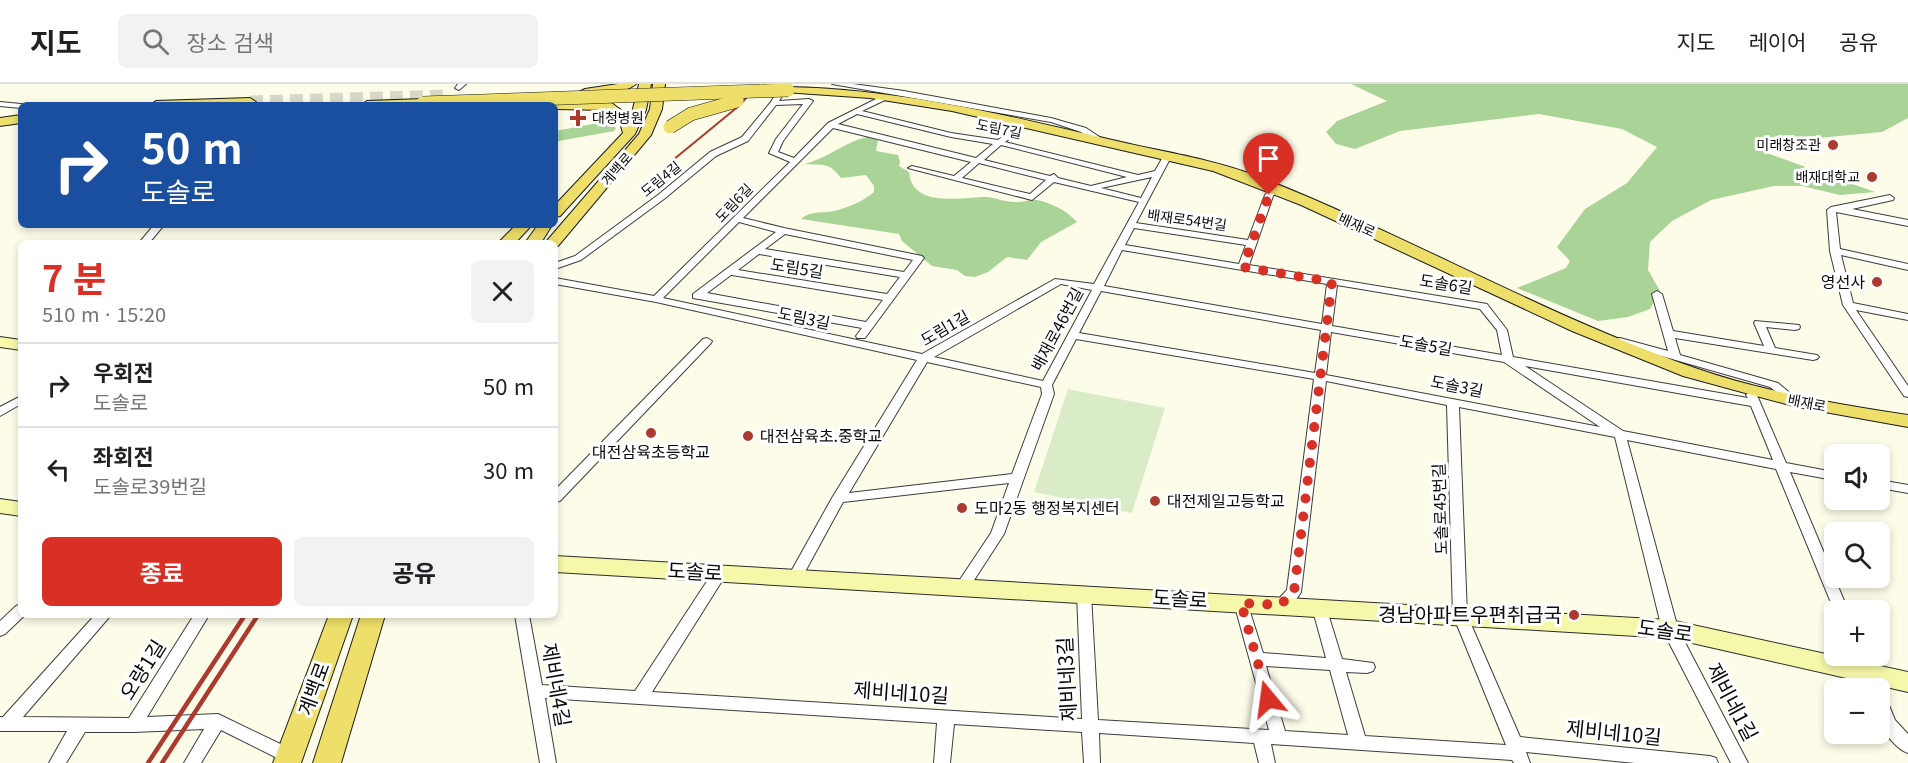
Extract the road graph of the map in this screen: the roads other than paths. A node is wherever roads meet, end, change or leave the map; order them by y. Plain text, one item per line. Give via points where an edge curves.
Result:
1 (630, 84) edge
2 (645, 84) edge
3 (659, 84) edge
4 (905, 84) edge
5 (839, 86) edge
6 (785, 92) edge
7 (561, 93) dead end
8 (891, 95) junction
9 (456, 102) tunnel mouth
10 (0, 104) edge
11 (558, 105) edge
12 (18, 106) edge
13 (856, 111) junction
14 (18, 119) edge
15 (0, 122) edge
16 (1023, 123) junction
17 (831, 125) junction
18 (1070, 129) junction
19 (629, 134) junction
20 (998, 142) junction
21 (629, 155) junction
22 (1167, 157) junction
23 (794, 160) junction
24 (979, 160) junction
25 (912, 168) dead end
26 (1158, 173) junction
27 (1054, 177) junction
28 (1136, 177) junction
29 (955, 179) junction
30 (584, 181) junction
31 (1093, 187) junction
32 (1274, 189) junction
33 (558, 197) edge
34 (1890, 198) dead end
35 (1144, 201) junction
36 (558, 210) edge
37 (1840, 210) junction
38 (738, 219) junction
39 (1908, 223) edge
40 (1131, 225) junction
41 (156, 228) edge
42 (522, 228) edge
43 (783, 231) junction
44 (146, 240) edge
45 (510, 240) edge
46 (555, 240) edge
47 (1252, 243) junction
48 (1119, 247) junction
49 (1835, 250) junction
50 (758, 251) junction
51 (558, 265) edge
52 (1243, 267) junction
53 (1908, 267) edge
54 (732, 272) junction
55 (907, 275) junction
56 (558, 282) edge
57 (1332, 282) junction
58 (1098, 288) junction
59 (1657, 294) dead end
60 (699, 295) junction
61 (656, 298) junction
62 (890, 298) junction
63 (680, 304) junction
64 (1848, 305) junction
65 (1908, 317) edge
66 (868, 326) junction
67 (1325, 327) junction
68 (1795, 327) dead end
69 (1669, 334) junction
70 (1073, 335) junction
71 (1598, 335) junction
72 (861, 336) dead end
73 (0, 341) edge
74 (707, 342) dead end
75 (18, 343) edge
76 (1771, 350) junction
77 (1675, 356) junction
78 (1813, 357) dead end
79 (924, 358) junction
80 (1508, 360) junction
81 (1321, 377) junction
82 (1046, 385) junction
83 (1908, 394) edge
84 (1753, 396) junction
85 (18, 401) edge
86 (1793, 401) junction
87 (1453, 402) junction
88 (0, 412) edge
89 (1908, 422) edge
90 (1620, 435) junction
91 (1779, 466) junction
92 (1824, 474) edge
93 (1017, 478) junction
94 (1890, 486) edge
95 (1908, 489) edge
96 (558, 495) edge
97 (839, 498) junction
98 (0, 506) edge
99 (18, 509) edge
100 (558, 564) edge
101 (720, 573) junction
102 (795, 578) junction
103 (962, 587) junction
104 (1084, 594) junction
105 (1836, 600) edge
106 (1241, 603) junction
107 (1280, 605) junction
108 (1319, 608) junction
109 (18, 613) edge
110 (1460, 615) junction
111 (101, 618) edge
112 (200, 618) edge
113 (340, 618) edge
114 (372, 618) edge
115 (523, 618) edge
116 (1670, 629) junction
117 (0, 630) edge
118 (1257, 660) junction
119 (1337, 665) junction
120 (1367, 667) dead end
121 (1867, 672) edge
122 (1908, 682) edge
123 (537, 691) junction
124 (640, 697) junction
125 (946, 717) junction
126 (218, 720) junction
127 (3, 724) edge
128 (134, 725) junction
129 (1890, 725) edge
130 (80, 726) junction
131 (1091, 726) junction
132 (1261, 737) junction
133 (1279, 738) junction
134 (1359, 743) junction
135 (1908, 746) edge
136 (1518, 754) edge
137 (288, 760) edge
138 (57, 763) edge
139 (192, 763) edge
140 (327, 763) edge
141 (548, 763) edge
142 (942, 763) edge
143 (1092, 763) edge
144 (1267, 763) edge
145 (1710, 763) edge
146 (1740, 763) edge

1 - 7 main road via 607,91
2 - 19 main road, 계백로 via 640,110
3 - 21 main road, 계백로 via 656,109 645,135
4 - 8 street, 도림6길
5 - 6 main road
5 - 8 main road
6 - 8 main road, 배재로
6 - 9 main road, bridge
6 - 21 main road, bridge via 691,114
6 - 23 street via 808,101 773,153
6 - 51 street, 도림4길 via 745,139 713,154 578,258
8 - 13 street, 도림6길
8 - 16 main road, 배재로
8 - 18 street
10 - 12 street
11 - 19 main road via 610,106 625,117
13 - 17 street, 도림6길
13 - 20 street, 도림7길 via 951,135
14 - 15 main road
16 - 18 main road, 배재로
16 - 20 street
17 - 23 street, 도림6길
17 - 24 street
18 - 22 main road, 배재로 via 1103,142
19 - 30 main road, 계백로
20 - 24 street
20 - 28 street, 도림7길
21 - 46 main road, 계백로
22 - 26 street, 배재로46번길
22 - 32 main road, 배재로 via 1235,173
23 - 38 street, 도림6길
24 - 27 street
24 - 29 street
25 - 29 street
26 - 28 street
26 - 35 street, 배재로46번길
27 - 29 street via 1032,197
27 - 31 street
28 - 31 street
30 - 33 main road
30 - 36 main road, 계백로
31 - 35 street
32 - 47 street
32 - 71 main road, 배재로
34 - 37 street via 1872,199
35 - 40 street, 배재로46번길
37 - 39 street
37 - 49 street via 1831,210
38 - 43 street, 도림5길
38 - 61 street, 도림6길
40 - 47 street, 배재로54번길
40 - 48 street, 배재로46번길
41 - 44 street
42 - 45 main road
43 - 50 street, 도림5길
43 - 55 street, 도림5길 via 919,258
47 - 52 street
48 - 52 street, 도솔6길
48 - 58 street, 배재로46번길
49 - 53 street
49 - 64 street
50 - 54 street, 도림5길
50 - 55 street, 도림5길
52 - 57 street, 도솔6길
54 - 60 street
54 - 62 street, 도림5길
55 - 62 street, 도림5길
56 - 61 street, 도림3길
57 - 67 street
57 - 80 street, 도솔6길 via 1483,306 1502,330
58 - 67 street, 도솔5길
58 - 70 street, 배재로46번길
58 - 79 street, 도림1길 via 1059,281
59 - 69 street
60 - 63 street
60 - 66 street
61 - 63 street, 도림3길
62 - 66 street, 도림5길
63 - 79 street, 도림3길
64 - 65 street
64 - 83 street
66 - 72 street, 도림5길
67 - 80 street, 도솔5길
67 - 81 street
68 - 76 street via 1759,322
69 - 76 street
69 - 77 street
70 - 81 street, 도솔3길
70 - 82 street, 배재로46번길
71 - 77 street
71 - 84 main road, 배재로
73 - 75 street
74 - 96 street
76 - 78 street
77 - 86 street via 1774,385
79 - 82 street, 도림3길
79 - 97 street, 도림1길
80 - 84 street, 도솔5길
80 - 90 street
81 - 87 street, 도솔3길
81 - 107 street via 1294,592
82 - 93 street, 배재로46번길 via 1048,394
84 - 86 main road, 배재로
84 - 91 street
85 - 88 street
86 - 89 main road, 배재로
87 - 90 street, 도솔3길
87 - 110 street, 도솔로45번길
90 - 91 street, 도솔3길
90 - 116 street
91 - 92 street, 도솔3길
91 - 105 street
93 - 97 street
93 - 103 street, 배재로46번길 via 997,534
94 - 95 street
97 - 102 street, 도림1길
98 - 99 street
100 - 101 street, 도솔로
101 - 102 street, 도솔로
101 - 124 street
102 - 103 street, 도솔로
103 - 104 street, 도솔로
104 - 106 street, 도솔로
104 - 131 street, 제비네3길
106 - 107 street, 도솔로
106 - 118 street
107 - 108 street, 도솔로
108 - 110 street, 도솔로
108 - 119 street
109 - 117 street
110 - 116 street, 도솔로
110 - 136 street
111 - 127 street
112 - 128 street, 오량1길
113 - 137 main road, 계백로
114 - 140 main road, 계백로
115 - 123 street, 제비네4길
116 - 121 street, 도솔로
116 - 146 street, 제비네1길
118 - 119 street
118 - 133 street
119 - 120 street
119 - 134 street
121 - 122 street, 도솔로
123 - 124 street, 제비네10길
123 - 141 street, 제비네4길
124 - 125 street, 제비네10길
125 - 131 street, 제비네10길
125 - 142 street
126 - 128 street
126 - 137 street
126 - 139 street
127 - 130 street, 오량1길
128 - 130 street, 오량1길
129 - 135 street
130 - 138 street
131 - 132 street, 제비네10길
131 - 143 street, 제비네3길
132 - 133 street, 제비네10길
132 - 144 street
133 - 134 street, 제비네10길
134 - 136 street, 제비네10길
136 - 145 street, 제비네10길

